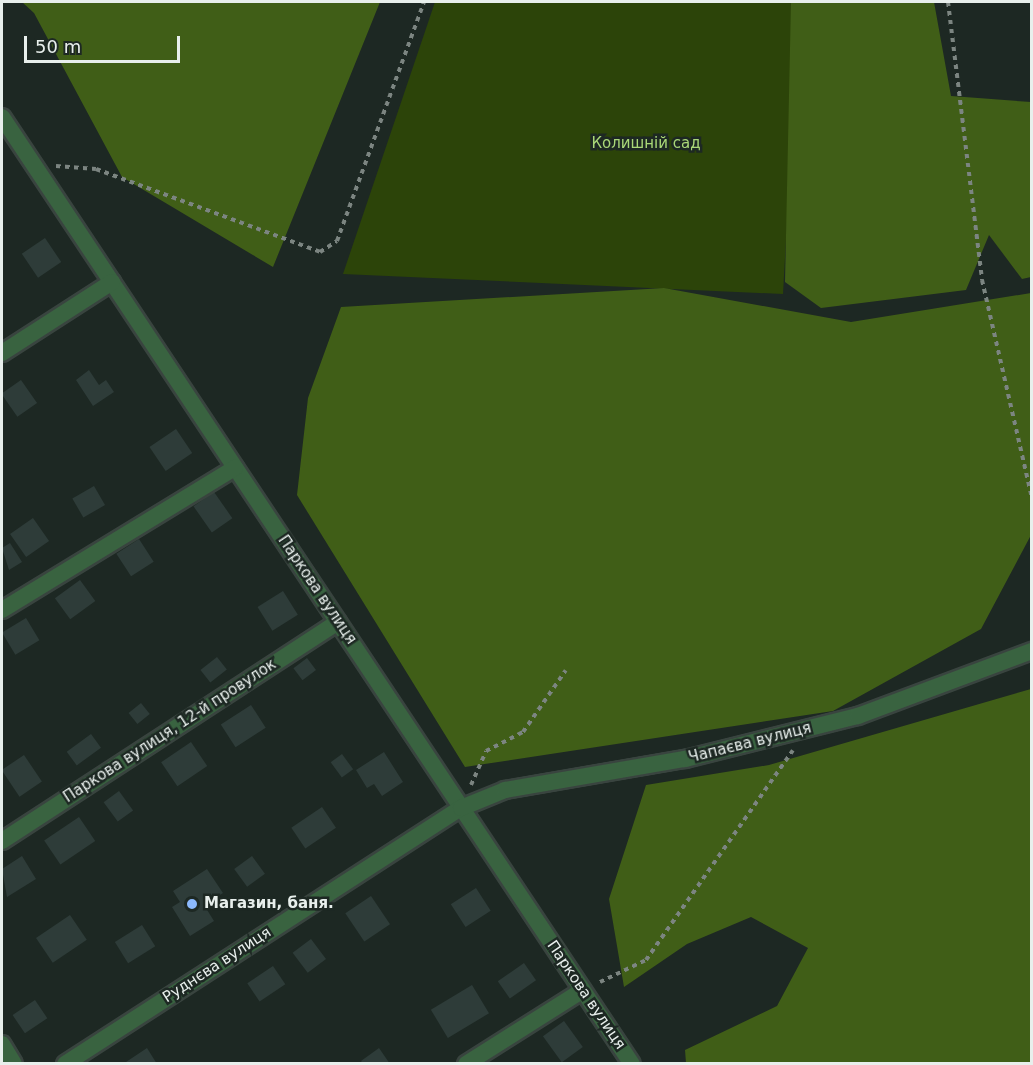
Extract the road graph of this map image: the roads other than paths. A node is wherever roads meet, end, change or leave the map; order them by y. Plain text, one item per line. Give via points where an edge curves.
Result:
1 (2, 117) edge
2 (112, 282) junction
3 (2, 353) edge
4 (235, 468) junction
5 (2, 610) edge
6 (338, 622) junction
7 (1032, 651) edge
8 (461, 807) junction
9 (2, 841) edge
10 (583, 990) junction
11 (2, 1044) edge
12 (14, 1064) edge
13 (64, 1064) edge
14 (466, 1064) edge
15 (632, 1064) edge

1 - 2 street, Паркова вулиця
2 - 3 street
2 - 4 street, Паркова вулиця
4 - 5 street
4 - 6 street, Паркова вулиця
6 - 8 street, Паркова вулиця
6 - 9 street, Паркова вулиця, 12-й провулок
7 - 8 street, Чапаєва вулиця via 858,716 685,759 505,790
8 - 10 street, Паркова вулиця
8 - 13 street, Руднєва вулиця
10 - 14 street
10 - 15 street, Паркова вулиця
11 - 12 street

